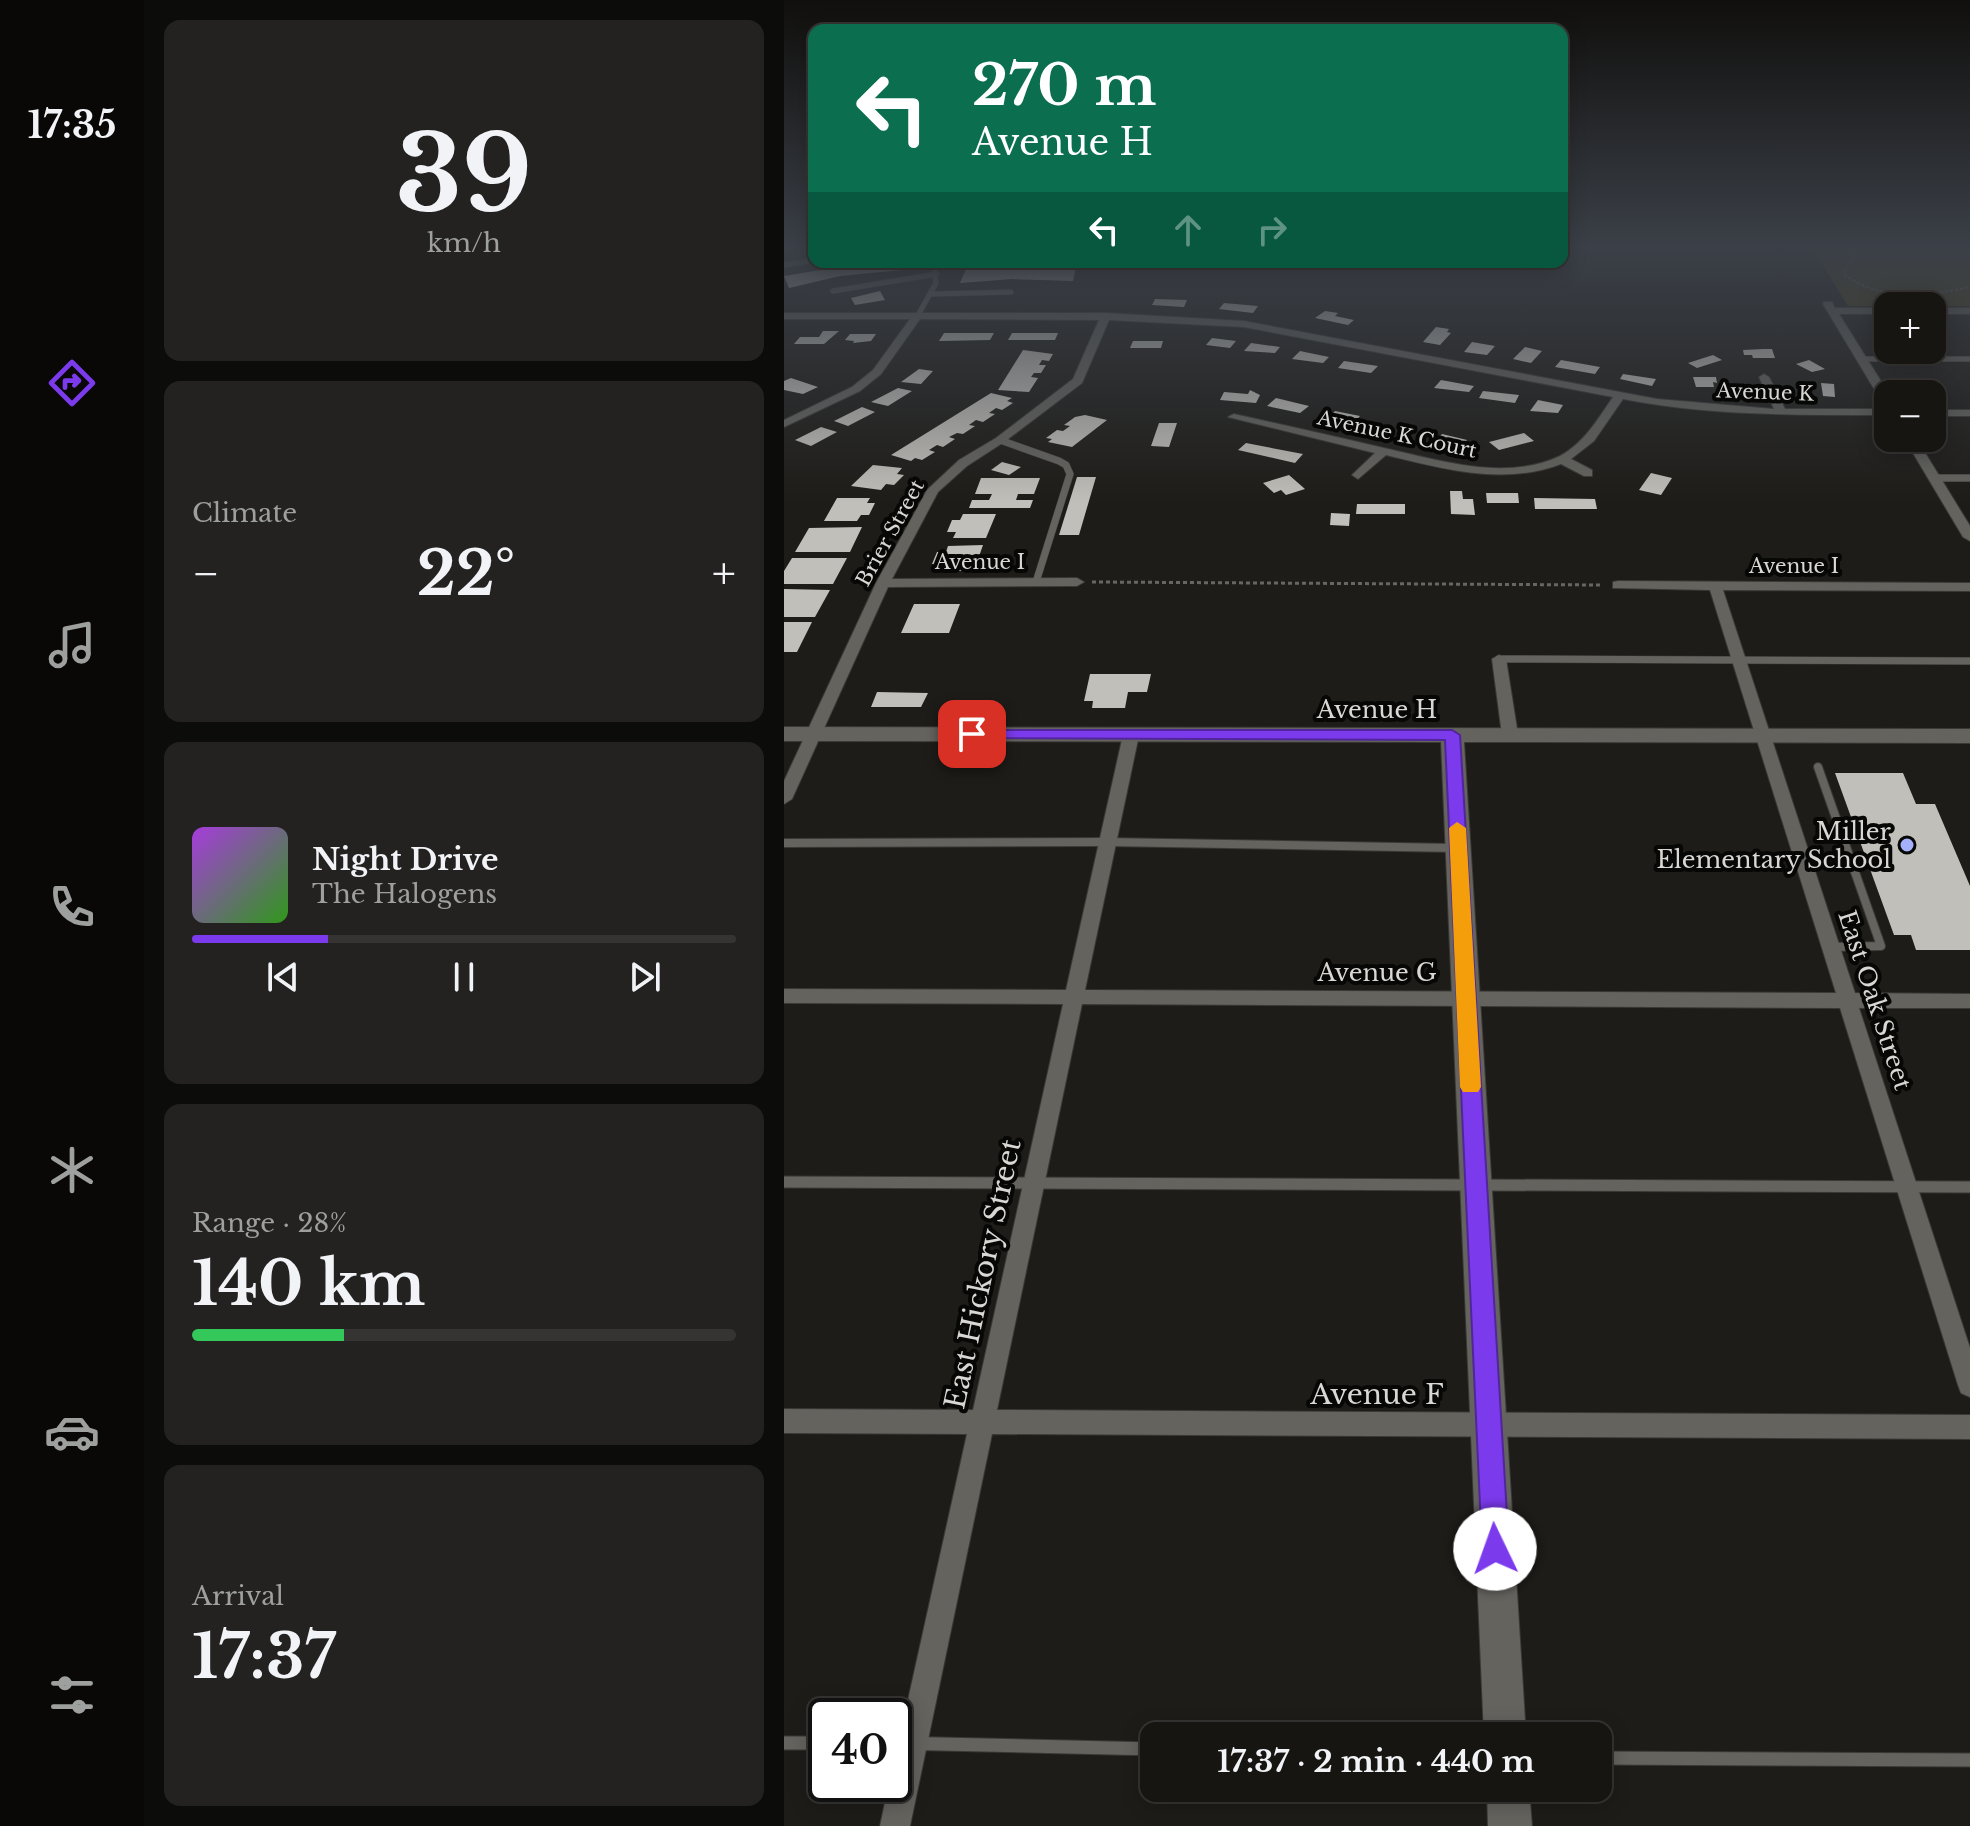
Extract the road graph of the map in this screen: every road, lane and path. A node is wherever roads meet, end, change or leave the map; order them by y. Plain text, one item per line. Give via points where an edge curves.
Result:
1 (905, 333) edge
2 (1099, 333) edge
3 (1293, 333) edge
4 (1847, 333) edge
5 (1862, 359) junction
6 (1970, 359) edge
7 (1764, 377) dead end
8 (1875, 380) edge
9 (1620, 395) junction
10 (1781, 412) junction
11 (1874, 412) edge
12 (1946, 413) edge
13 (1970, 413) edge
14 (1234, 417) dead end
15 (788, 420) edge
16 (1000, 440) junction
17 (1384, 451) junction
18 (1918, 452) edge
19 (1561, 459) junction
20 (1588, 473) dead end
21 (1358, 475) dead end
22 (1934, 478) junction
23 (1970, 478) edge
24 (1970, 537) edge
25 (1036, 582) junction
26 (1077, 582) joint
27 (883, 583) junction
28 (1618, 585) joint
29 (1715, 585) junction
30 (1970, 587) edge
31 (1499, 659) joint
32 (1970, 661) edge
33 (1739, 662) junction
34 (784, 734) edge
35 (813, 734) junction
36 (1131, 735) junction
37 (1452, 735) junction
38 (1510, 735) junction
39 (1763, 736) junction
40 (1970, 736) edge
41 (1818, 767) dead end
42 (784, 799) edge
43 (1107, 842) junction
44 (784, 843) edge
45 (1458, 848) junction
46 (1830, 947) junction
47 (784, 996) edge
48 (1074, 997) junction
49 (1466, 999) junction
50 (1847, 1000) junction
51 (1970, 1001) edge
52 (784, 1182) edge
53 (1034, 1184) junction
54 (1476, 1187) junction
55 (1907, 1187) junction
56 (1970, 1187) edge
57 (1970, 1385) edge
58 (784, 1421) edge
59 (982, 1422) junction
60 (1489, 1425) junction
61 (1970, 1427) edge
62 (912, 1706) edge
63 (1504, 1722) edge
64 (784, 1743) edge
65 (808, 1743) edge
66 (912, 1743) edge
67 (1140, 1749) edge
68 (1612, 1758) edge
69 (1970, 1760) edge
70 (897, 1802) edge
71 (1509, 1802) edge
72 (895, 1826) edge
73 (1510, 1826) edge

1 - 15 street via 877,372 856,389
2 - 16 street, Brier Street via 1078,381
3 - 9 street, Avenue K
4 - 5 street
5 - 6 lane
5 - 8 street
7 - 10 street
9 - 10 street, Avenue K via 1714,409
9 - 19 street, Avenue K Court via 1587,441
10 - 11 street, Avenue K
12 - 13 street
14 - 17 street, Avenue K Court
16 - 25 lane via 1059,461 1070,474
16 - 27 street, Brier Street via 933,490
17 - 19 street, Avenue K Court via 1466,470 1541,466
17 - 21 street
18 - 22 street
19 - 20 street
22 - 23 lane
22 - 24 street
25 - 26 street, Avenue I
25 - 27 street, Avenue I
26 - 28 path
27 - 35 street, Brier Street
28 - 29 street, Avenue I
29 - 30 street, Avenue I
29 - 33 street, East Oak Street
31 - 33 lane
31 - 38 street
32 - 33 lane
33 - 39 street, East Oak Street
34 - 35 street, Avenue H
35 - 36 street, Avenue H
35 - 42 street, Brier Street
36 - 37 street, Avenue H
36 - 43 street, East Hickory Street
37 - 38 street, Avenue H
37 - 45 street
38 - 39 street, Avenue H
39 - 40 street, Avenue H
39 - 46 street, East Oak Street
41 - 46 lane via 1881,946
43 - 44 lane
43 - 45 lane
43 - 48 street, East Hickory Street
45 - 49 street
46 - 50 street, East Oak Street
47 - 48 street, Avenue G
48 - 49 street, Avenue G
48 - 53 street, East Hickory Street
49 - 50 street, Avenue G
49 - 54 street
50 - 51 street, Avenue G
50 - 55 street, East Oak Street
52 - 53 lane
53 - 54 lane
53 - 59 street, East Hickory Street
54 - 55 lane
54 - 60 street
55 - 56 lane
55 - 57 street, East Oak Street
58 - 59 street, Avenue F
59 - 60 street, Avenue F
59 - 62 street, East Hickory Street
60 - 61 street, Avenue F
60 - 63 street
64 - 65 lane
66 - 67 lane
68 - 69 lane
70 - 72 street, East Hickory Street
71 - 73 street

